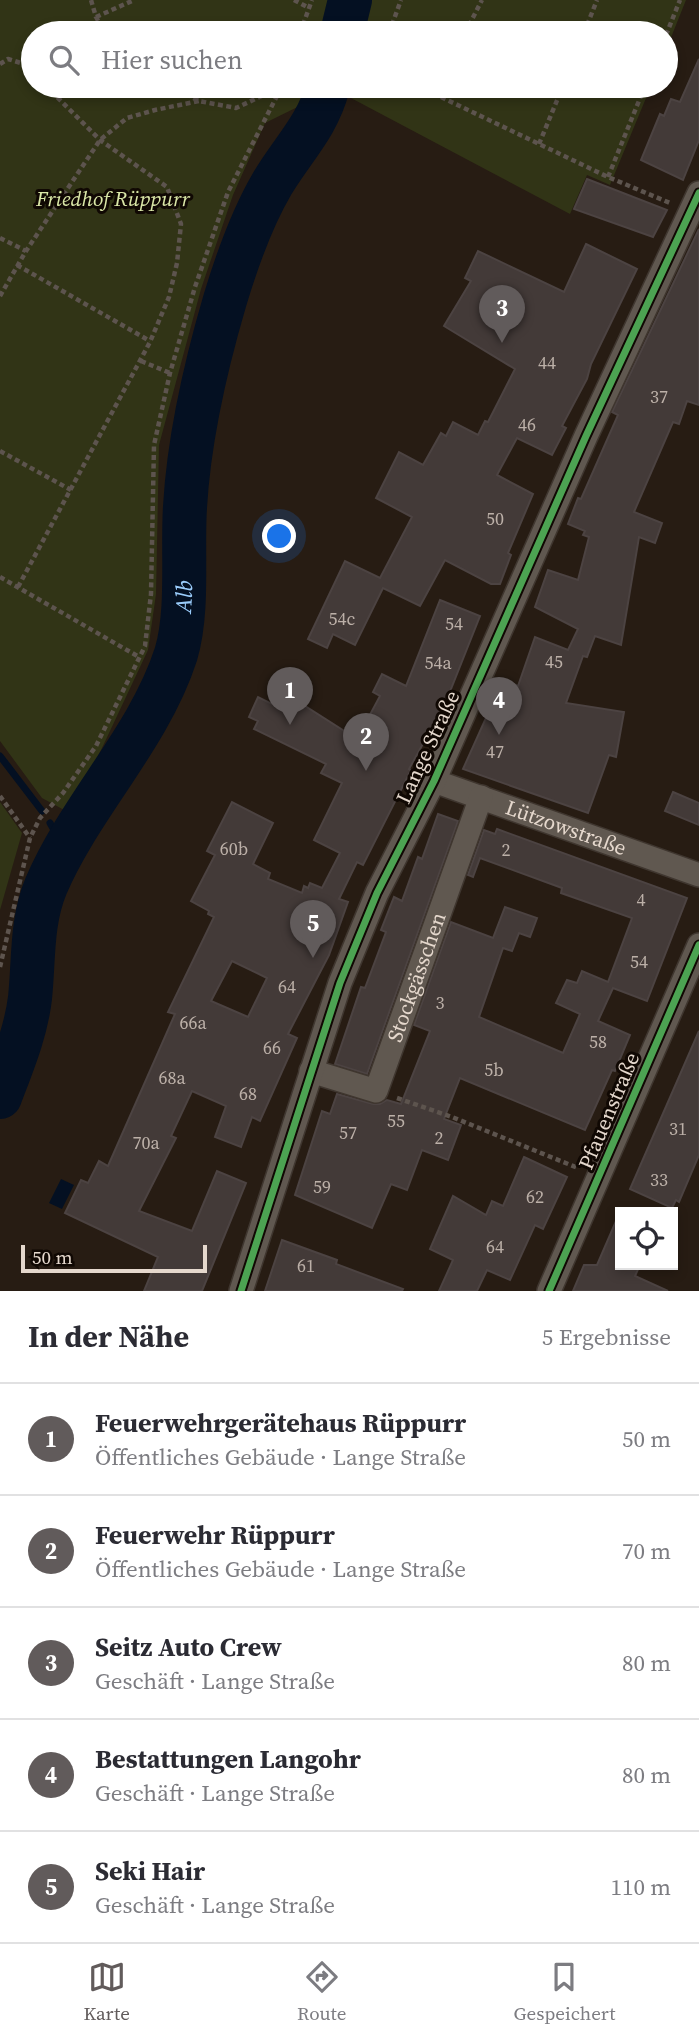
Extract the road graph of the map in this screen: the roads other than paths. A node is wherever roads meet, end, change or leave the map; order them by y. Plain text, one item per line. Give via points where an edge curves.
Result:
1 (695, 202) edge
2 (434, 780) junction
3 (481, 797) junction
4 (699, 875) edge
5 (699, 945) edge
6 (311, 1071) junction
7 (241, 1291) edge
8 (549, 1291) edge

1 - 2 street, Lange Straße
2 - 3 street, Lützowstraße
2 - 6 street, Lange Straße via 377,892
3 - 4 street, Lützowstraße
3 - 6 street, Stockgässchen via 376,1091
5 - 8 street, Pfauenstraße
6 - 7 street, Lange Straße

